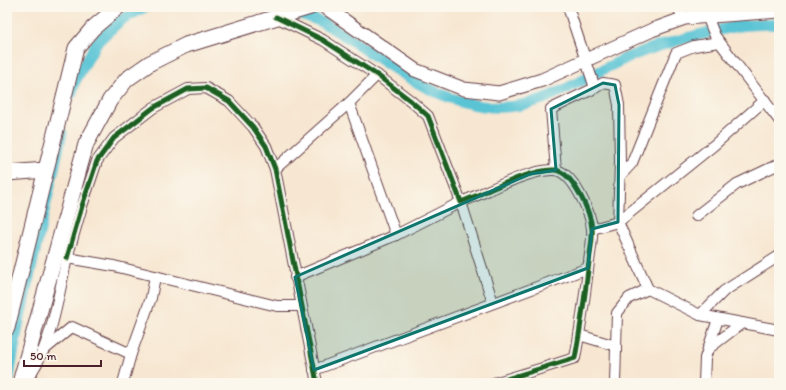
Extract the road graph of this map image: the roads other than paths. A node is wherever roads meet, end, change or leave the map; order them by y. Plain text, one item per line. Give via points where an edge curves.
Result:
1 (118, 7) edge
2 (325, 7) edge
3 (568, 7) edge
4 (677, 7) edge
5 (306, 8) edge
6 (776, 10) edge
7 (279, 17) junction
8 (685, 18) junction
9 (710, 20) junction
10 (717, 39) junction
11 (588, 67) junction
12 (377, 75) junction
13 (594, 86) junction
14 (765, 100) junction
15 (349, 103) junction
16 (779, 120) edge
17 (779, 164) edge
18 (275, 168) junction
19 (46, 170) junction
20 (556, 170) junction
21 (7, 173) edge
22 (620, 176) junction
23 (461, 202) junction
24 (696, 216) dead end
25 (618, 222) junction
26 (592, 229) junction
27 (396, 235) junction
28 (779, 256) edge
29 (67, 258) junction
30 (588, 268) junction
31 (155, 276) junction
32 (295, 277) junction
33 (648, 289) junction
34 (493, 303) junction
35 (301, 306) junction
36 (700, 316) junction
37 (718, 319) junction
38 (742, 323) junction
39 (7, 328) edge
40 (779, 330) edge
41 (580, 335) junction
42 (616, 346) junction
43 (708, 349) junction
44 (44, 350) junction
45 (130, 354) junction
46 (314, 370) junction
47 (505, 381) edge
48 (20, 383) edge
49 (24, 383) edge
50 (123, 383) edge
51 (317, 383) edge
52 (494, 383) edge
53 (615, 383) edge
54 (704, 383) edge

1 - 19 main road via 93,28 76,48
2 - 11 street via 415,70 464,89 499,93
3 - 11 street
4 - 8 street
5 - 7 main road
6 - 9 street
7 - 12 street via 323,40
7 - 48 main road via 186,45 150,63 128,79 110,100 86,144
8 - 9 street
8 - 11 street via 652,30
9 - 10 street
10 - 14 street
10 - 22 street via 676,53 632,163
11 - 13 street
12 - 15 street
12 - 23 street via 428,116
13 - 20 street via 551,109
13 - 22 street via 603,83 615,85 619,105
14 - 16 street
14 - 25 street via 714,145
15 - 18 street
15 - 27 street
17 - 24 street via 737,184
18 - 29 street via 266,146 253,127 229,101 206,88 188,89 153,108 114,138 97,161
18 - 32 street
19 - 21 main road
19 - 39 main road
20 - 23 street via 530,174
20 - 26 street via 564,173 577,189
22 - 25 street
23 - 27 street
23 - 34 street
25 - 26 street
25 - 33 street
26 - 30 street
27 - 32 street
28 - 36 street via 724,291
29 - 31 street
29 - 44 street
30 - 34 street
30 - 41 street
31 - 35 street via 277,306
31 - 45 street via 151,298
32 - 35 street
33 - 36 street
33 - 42 street via 629,298 616,313
34 - 46 street
35 - 46 street
36 - 37 street
37 - 38 street
37 - 43 street
38 - 40 street
38 - 43 street
41 - 42 street
41 - 47 street via 575,358
42 - 53 street
43 - 54 street
44 - 45 street via 72,327
44 - 49 street
45 - 50 street
46 - 51 street
47 - 52 street

